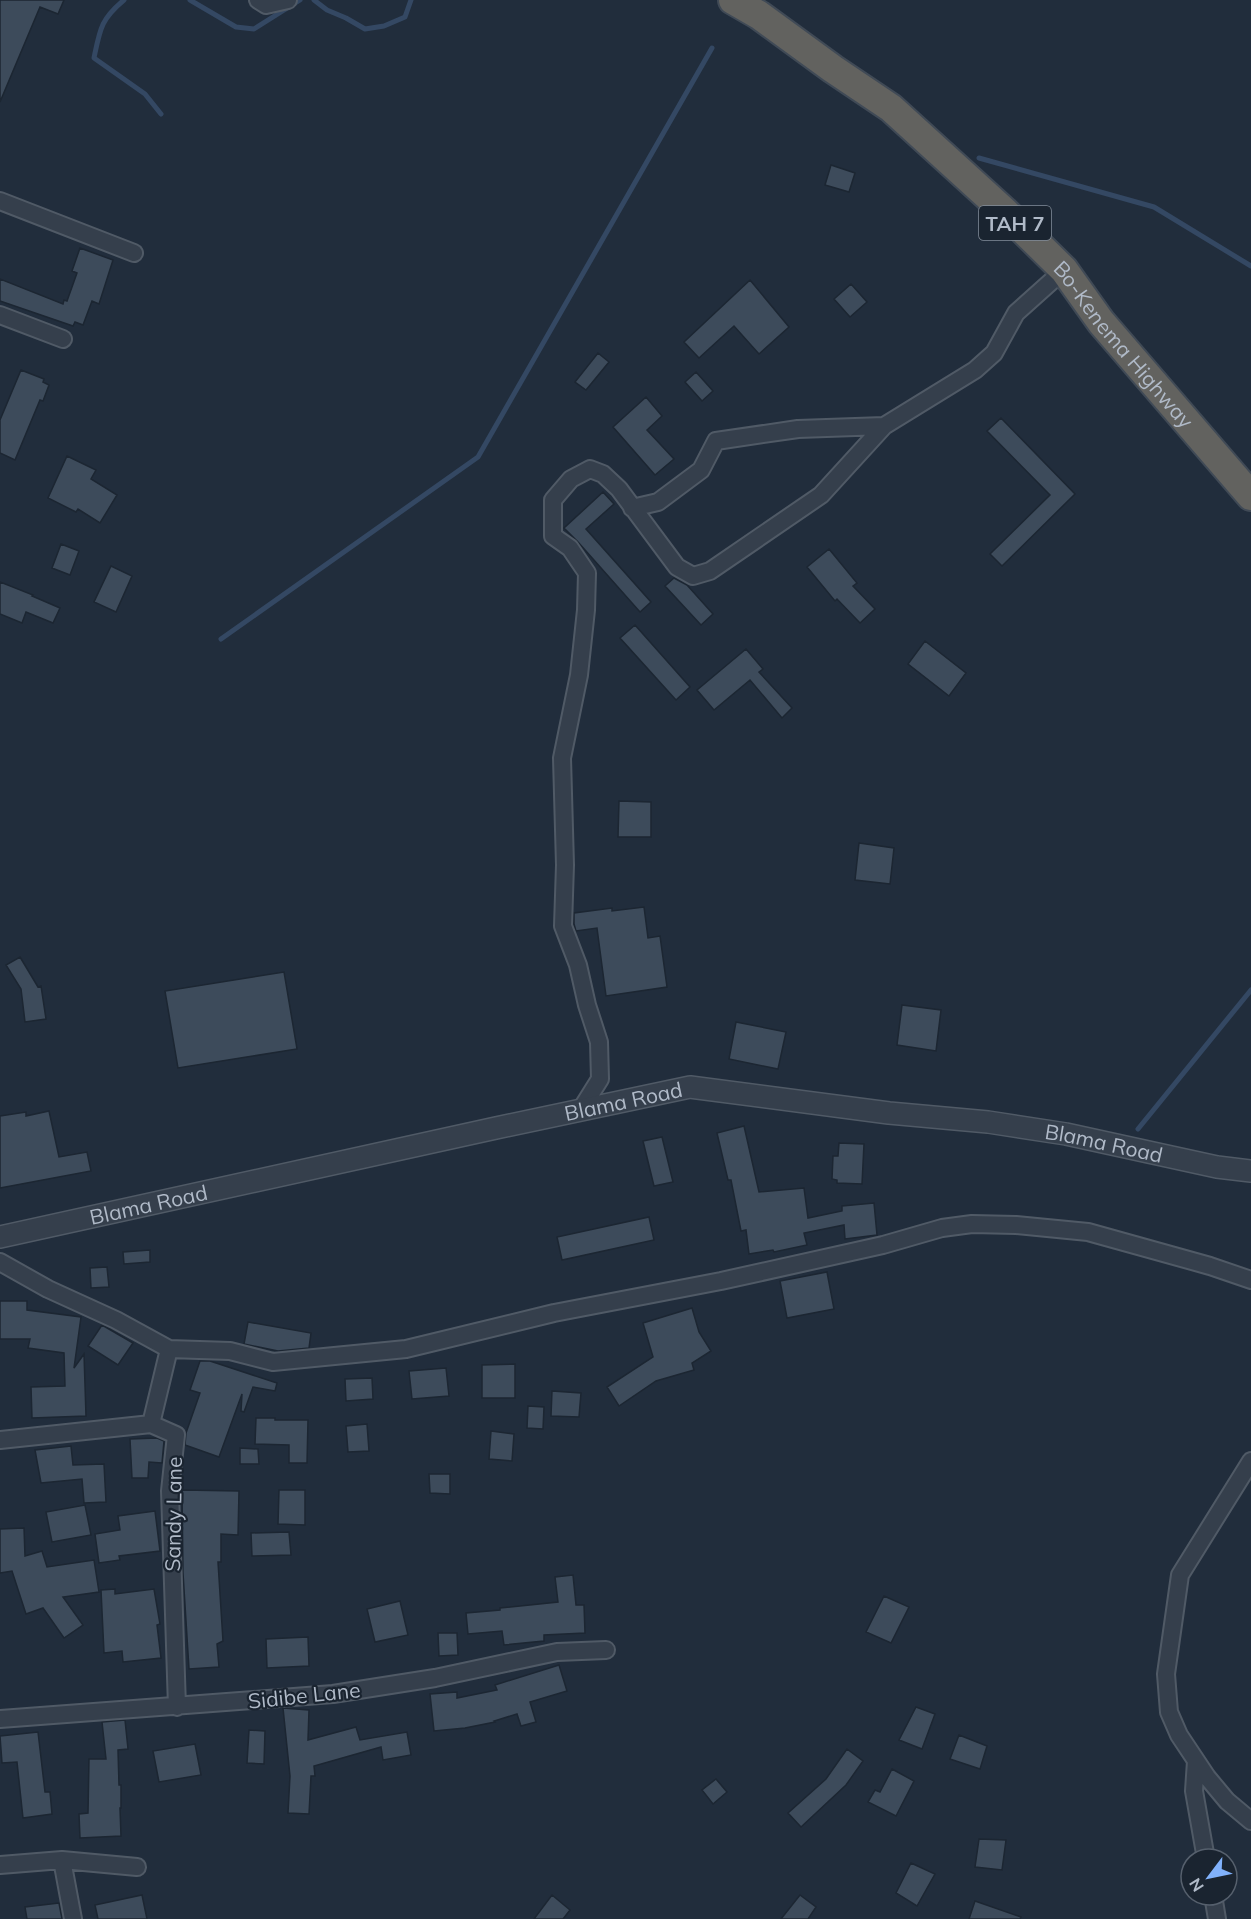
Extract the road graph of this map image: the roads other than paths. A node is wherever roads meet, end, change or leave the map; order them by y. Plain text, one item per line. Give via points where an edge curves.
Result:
1 (258, 0) edge
2 (288, 0) edge
3 (733, 0) edge
4 (763, 8) edge
5 (0, 201) edge
6 (134, 253) dead end
7 (1064, 270) junction
8 (0, 315) edge
9 (63, 339) dead end
10 (884, 426) junction
11 (1251, 496) edge
12 (632, 508) junction
13 (580, 1111) junction
14 (1251, 1171) edge
15 (0, 1237) edge
16 (0, 1262) edge
17 (1251, 1280) edge
18 (169, 1349) junction
19 (151, 1424) junction
20 (0, 1440) edge
21 (1251, 1461) edge
22 (606, 1650) dead end
23 (177, 1707) junction
24 (0, 1719) edge
25 (1196, 1761) junction
26 (1251, 1821) edge
27 (1204, 1847) edge
28 (62, 1860) junction
29 (0, 1865) edge
30 (137, 1867) dead end
31 (73, 1919) edge

1 - 2 street via 266,5
3 - 4 highway, Bo-Kenema Highway / TAH 7
4 - 7 highway, Bo-Kenema Highway / TAH 7 via 833,69 891,108
5 - 6 street
7 - 10 street via 1016,313 994,353 975,370
7 - 11 highway, Bo-Kenema Highway / TAH 7 via 1101,322
8 - 9 street
10 - 12 street via 798,429 716,441 701,470 658,502
10 - 12 street via 821,495 710,571 693,576 677,567
12 - 13 street via 603,474 590,469 571,479 553,500 552,510 553,536 570,548 587,573 579,675 562,758 563,926 578,964 599,1042 600,1079
13 - 14 street, Blama Road via 690,1087 988,1122
13 - 15 street, Blama Road
16 - 18 street
17 - 18 street via 1088,1232 972,1224 733,1278 554,1313 406,1349 273,1362 230,1351
18 - 19 street
19 - 20 street
19 - 23 street, Sandy Lane via 176,1435 170,1491
21 - 25 street via 1180,1575 1166,1674 1169,1712
22 - 23 street, Sidibe Lane via 557,1652 435,1678 333,1694
23 - 24 street, Sidibe Lane
25 - 26 street via 1227,1801
25 - 27 street via 1194,1791
28 - 29 street
28 - 30 street
28 - 31 street

